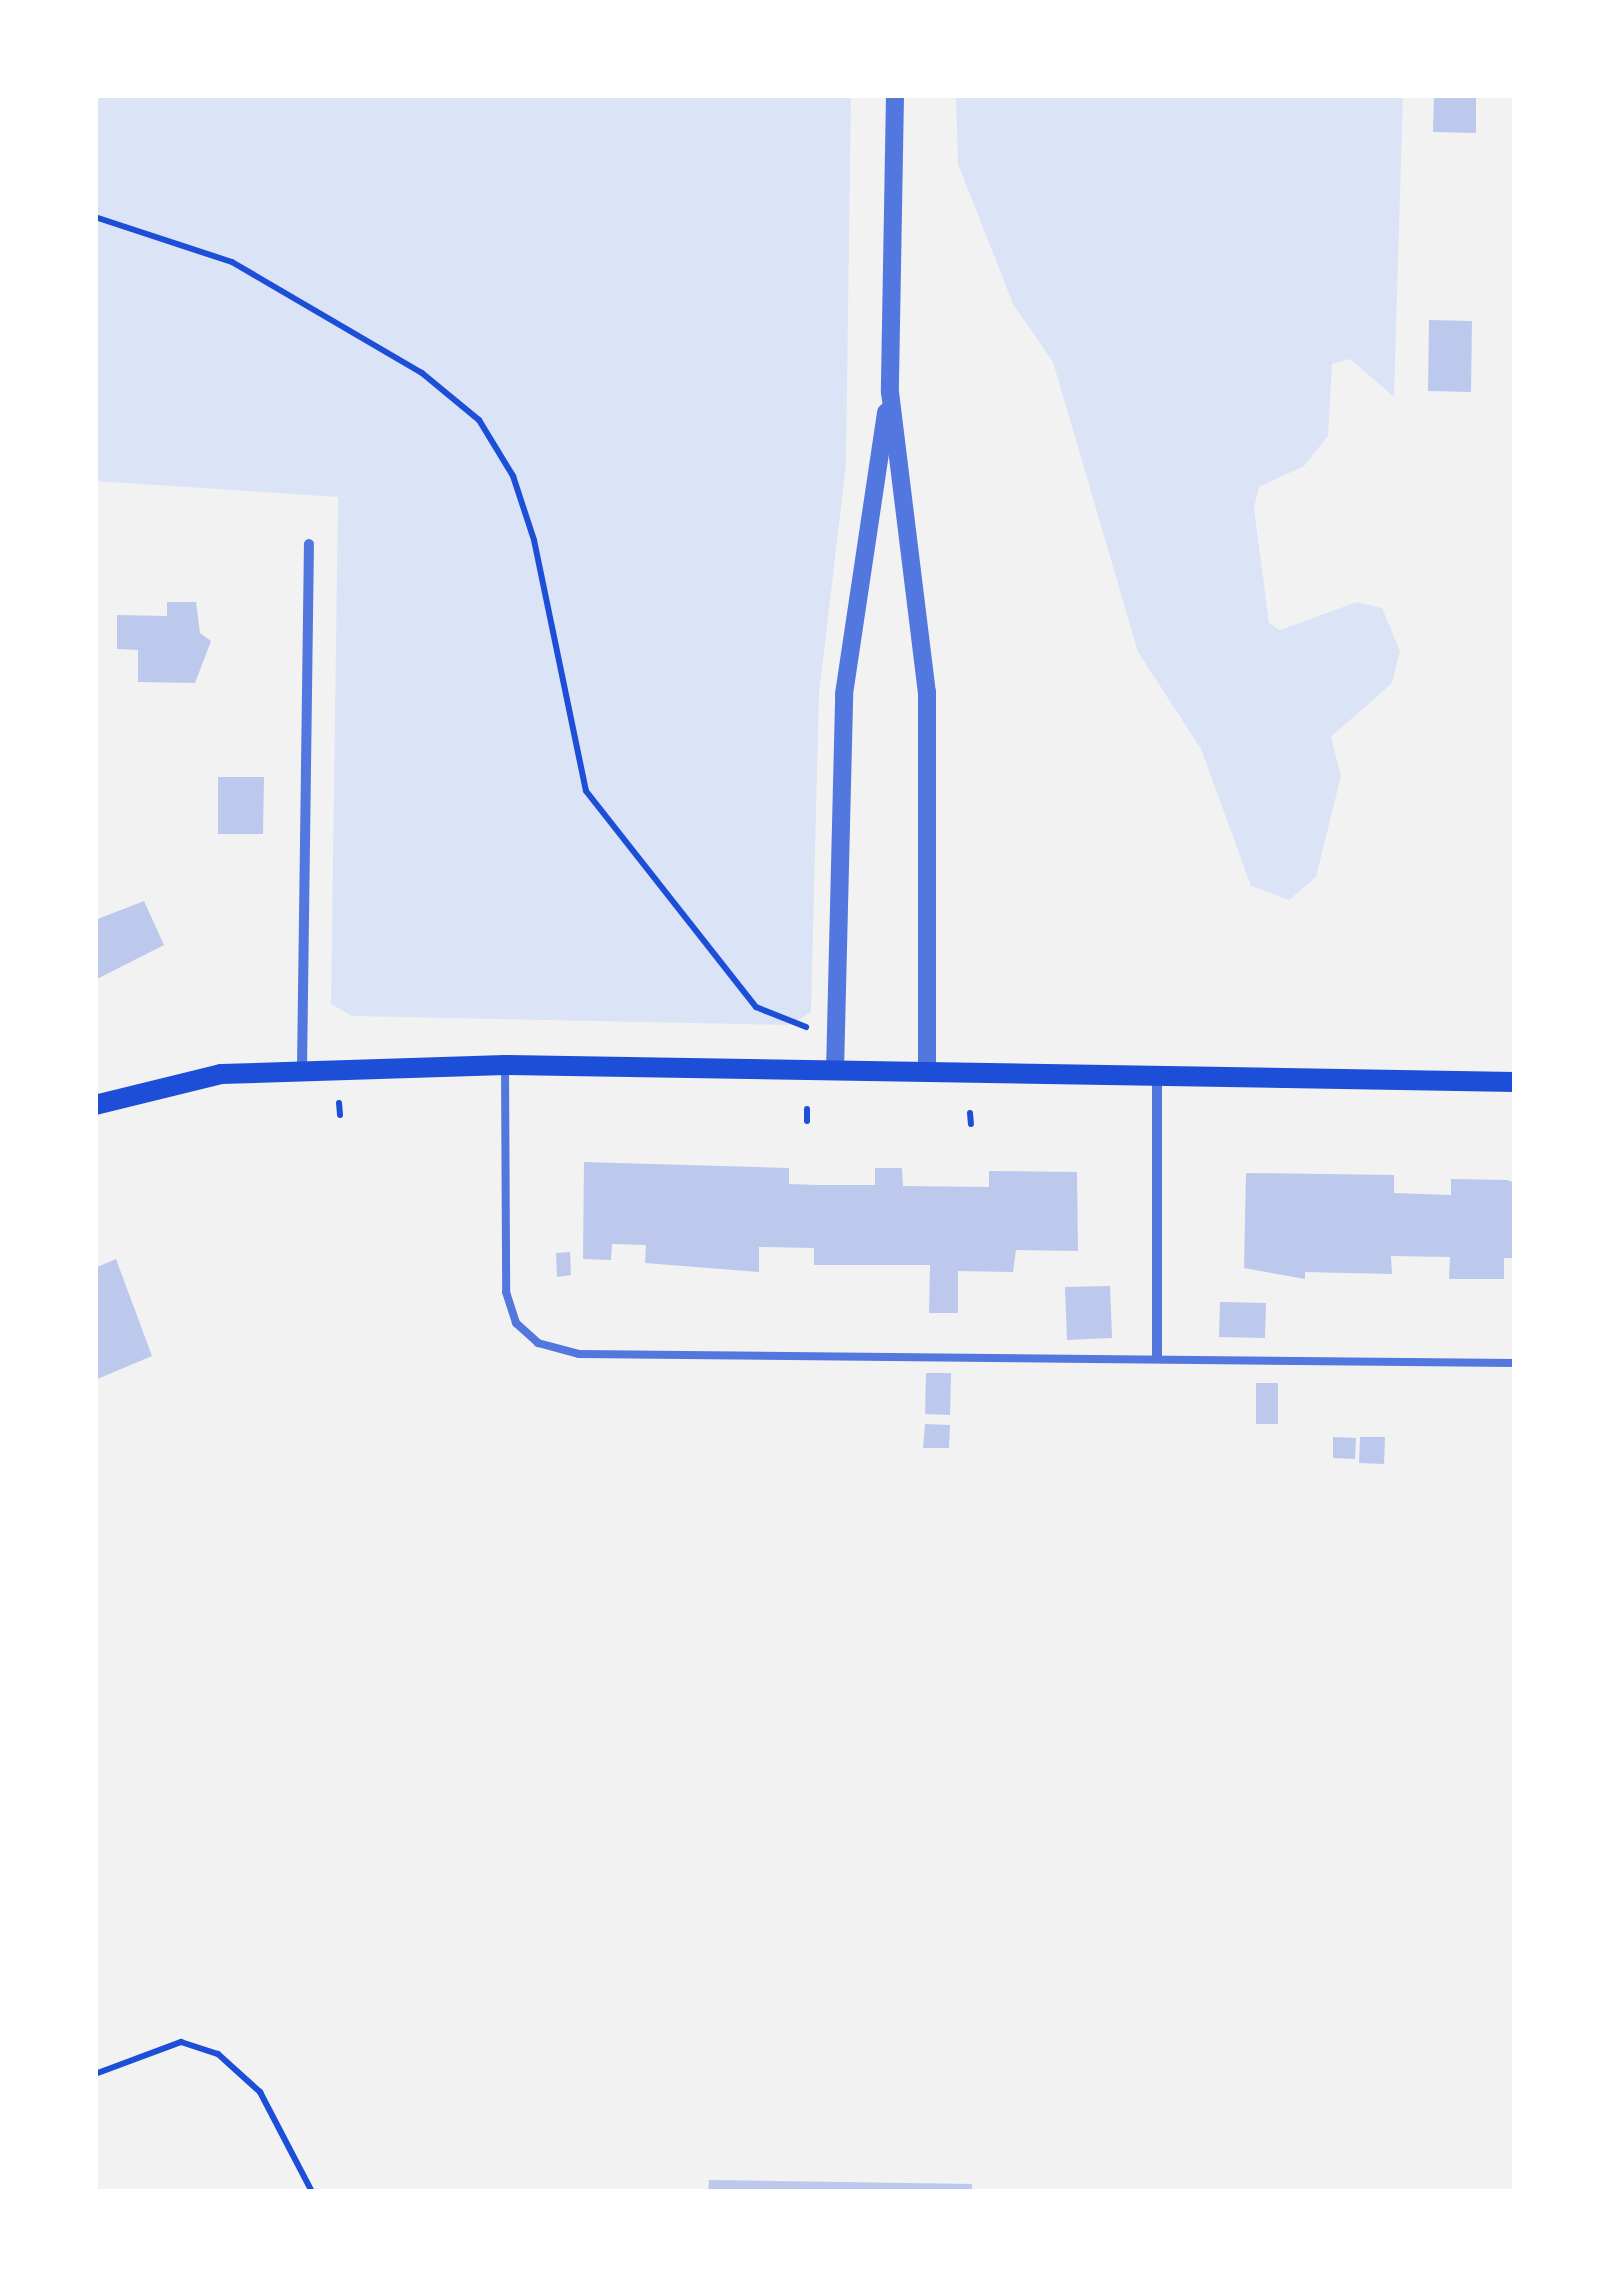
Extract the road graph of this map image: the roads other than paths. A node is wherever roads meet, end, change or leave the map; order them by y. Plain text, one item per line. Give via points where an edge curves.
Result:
1 (894, 95) edge
2 (890, 392) junction
3 (309, 544) dead end
4 (505, 1065) junction
5 (302, 1069) junction
6 (834, 1071) junction
7 (927, 1072) junction
8 (1156, 1076) junction
9 (1515, 1082) edge
10 (97, 1101) edge
11 (1157, 1356) junction
12 (1515, 1362) edge

1 - 2 street
2 - 6 street via 844,694
2 - 7 street via 927,692
3 - 5 street
4 - 5 main road
4 - 6 main road
4 - 11 lane via 506,1292 516,1324 538,1343 579,1354
5 - 10 main road via 160,1085
6 - 7 main road
7 - 8 main road
8 - 9 main road
8 - 11 street
11 - 12 lane

